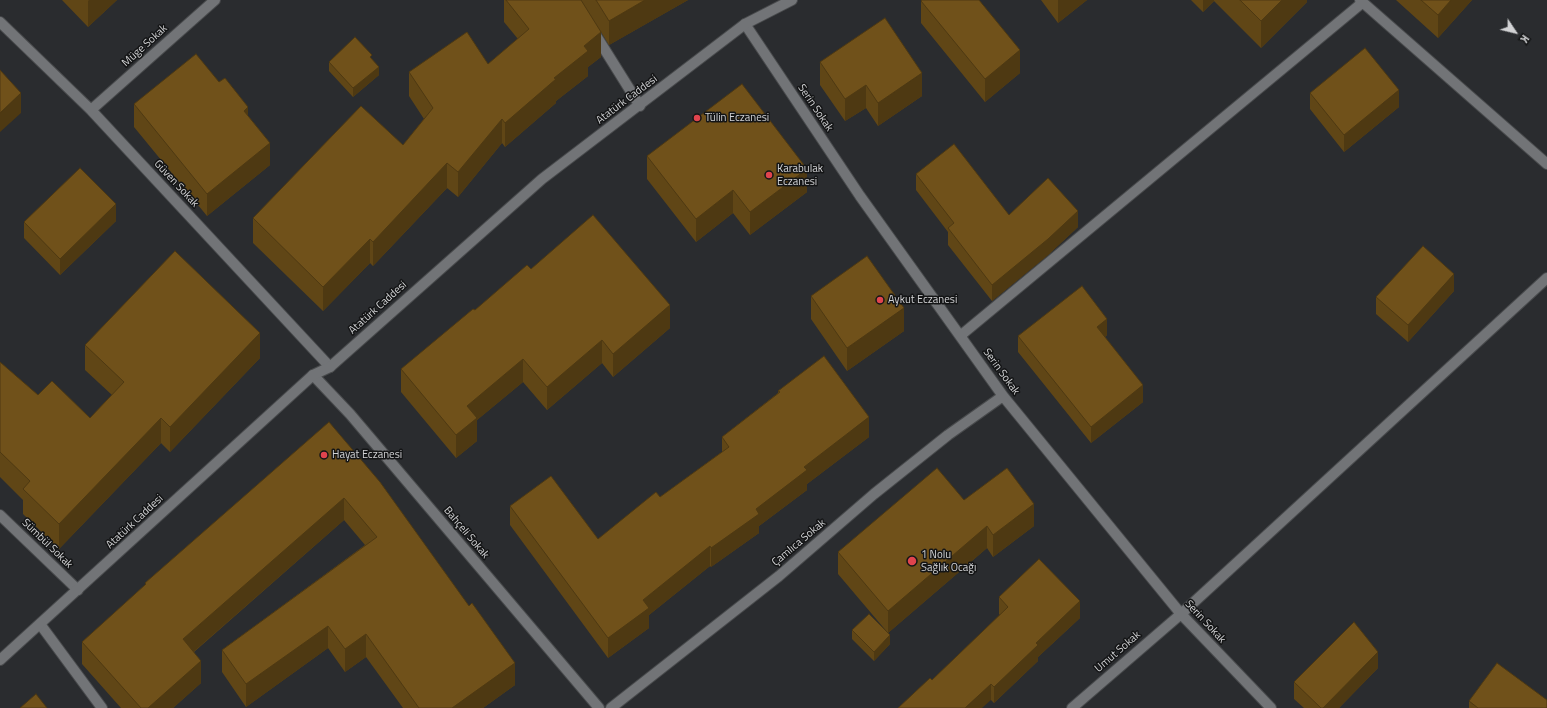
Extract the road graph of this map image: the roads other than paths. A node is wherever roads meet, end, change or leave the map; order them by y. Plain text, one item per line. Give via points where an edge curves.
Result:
1 (214, 0) edge
2 (792, 0) edge
3 (1361, 1) edge
4 (0, 22) edge
5 (746, 24) junction
6 (590, 26) edge
7 (640, 106) junction
8 (91, 110) junction
9 (1547, 164) edge
10 (1547, 278) edge
11 (960, 336) junction
12 (330, 367) junction
13 (313, 375) junction
14 (1003, 396) junction
15 (0, 515) edge
16 (78, 590) junction
17 (1181, 614) junction
18 (40, 624) junction
19 (0, 660) edge
20 (102, 708) edge
21 (599, 708) edge
22 (611, 708) edge
23 (1072, 708) edge
24 (1271, 708) edge

1 - 8 street, Müge Sokak
2 - 5 street, Atatürk Caddesi
3 - 9 street
3 - 11 street
4 - 8 street, Güven Sokak
5 - 7 street, Atatürk Caddesi
5 - 11 street, Serin Sokak via 860,196
6 - 7 street
7 - 12 street, Atatürk Caddesi via 542,179
8 - 12 street, Güven Sokak
10 - 17 street, Umut Sokak
11 - 14 street, Serin Sokak
12 - 13 street, Atatürk Caddesi
13 - 16 street, Atatürk Caddesi
13 - 21 street, Bahçeli Sokak via 350,414
14 - 17 street, Serin Sokak
14 - 22 street, Çamlıca Sokak via 874,494 779,576
15 - 16 street, Sümbül Sokak
16 - 18 street, Atatürk Caddesi
17 - 23 street, Umut Sokak
17 - 24 street, Serin Sokak
18 - 19 street, Atatürk Caddesi
18 - 20 street

